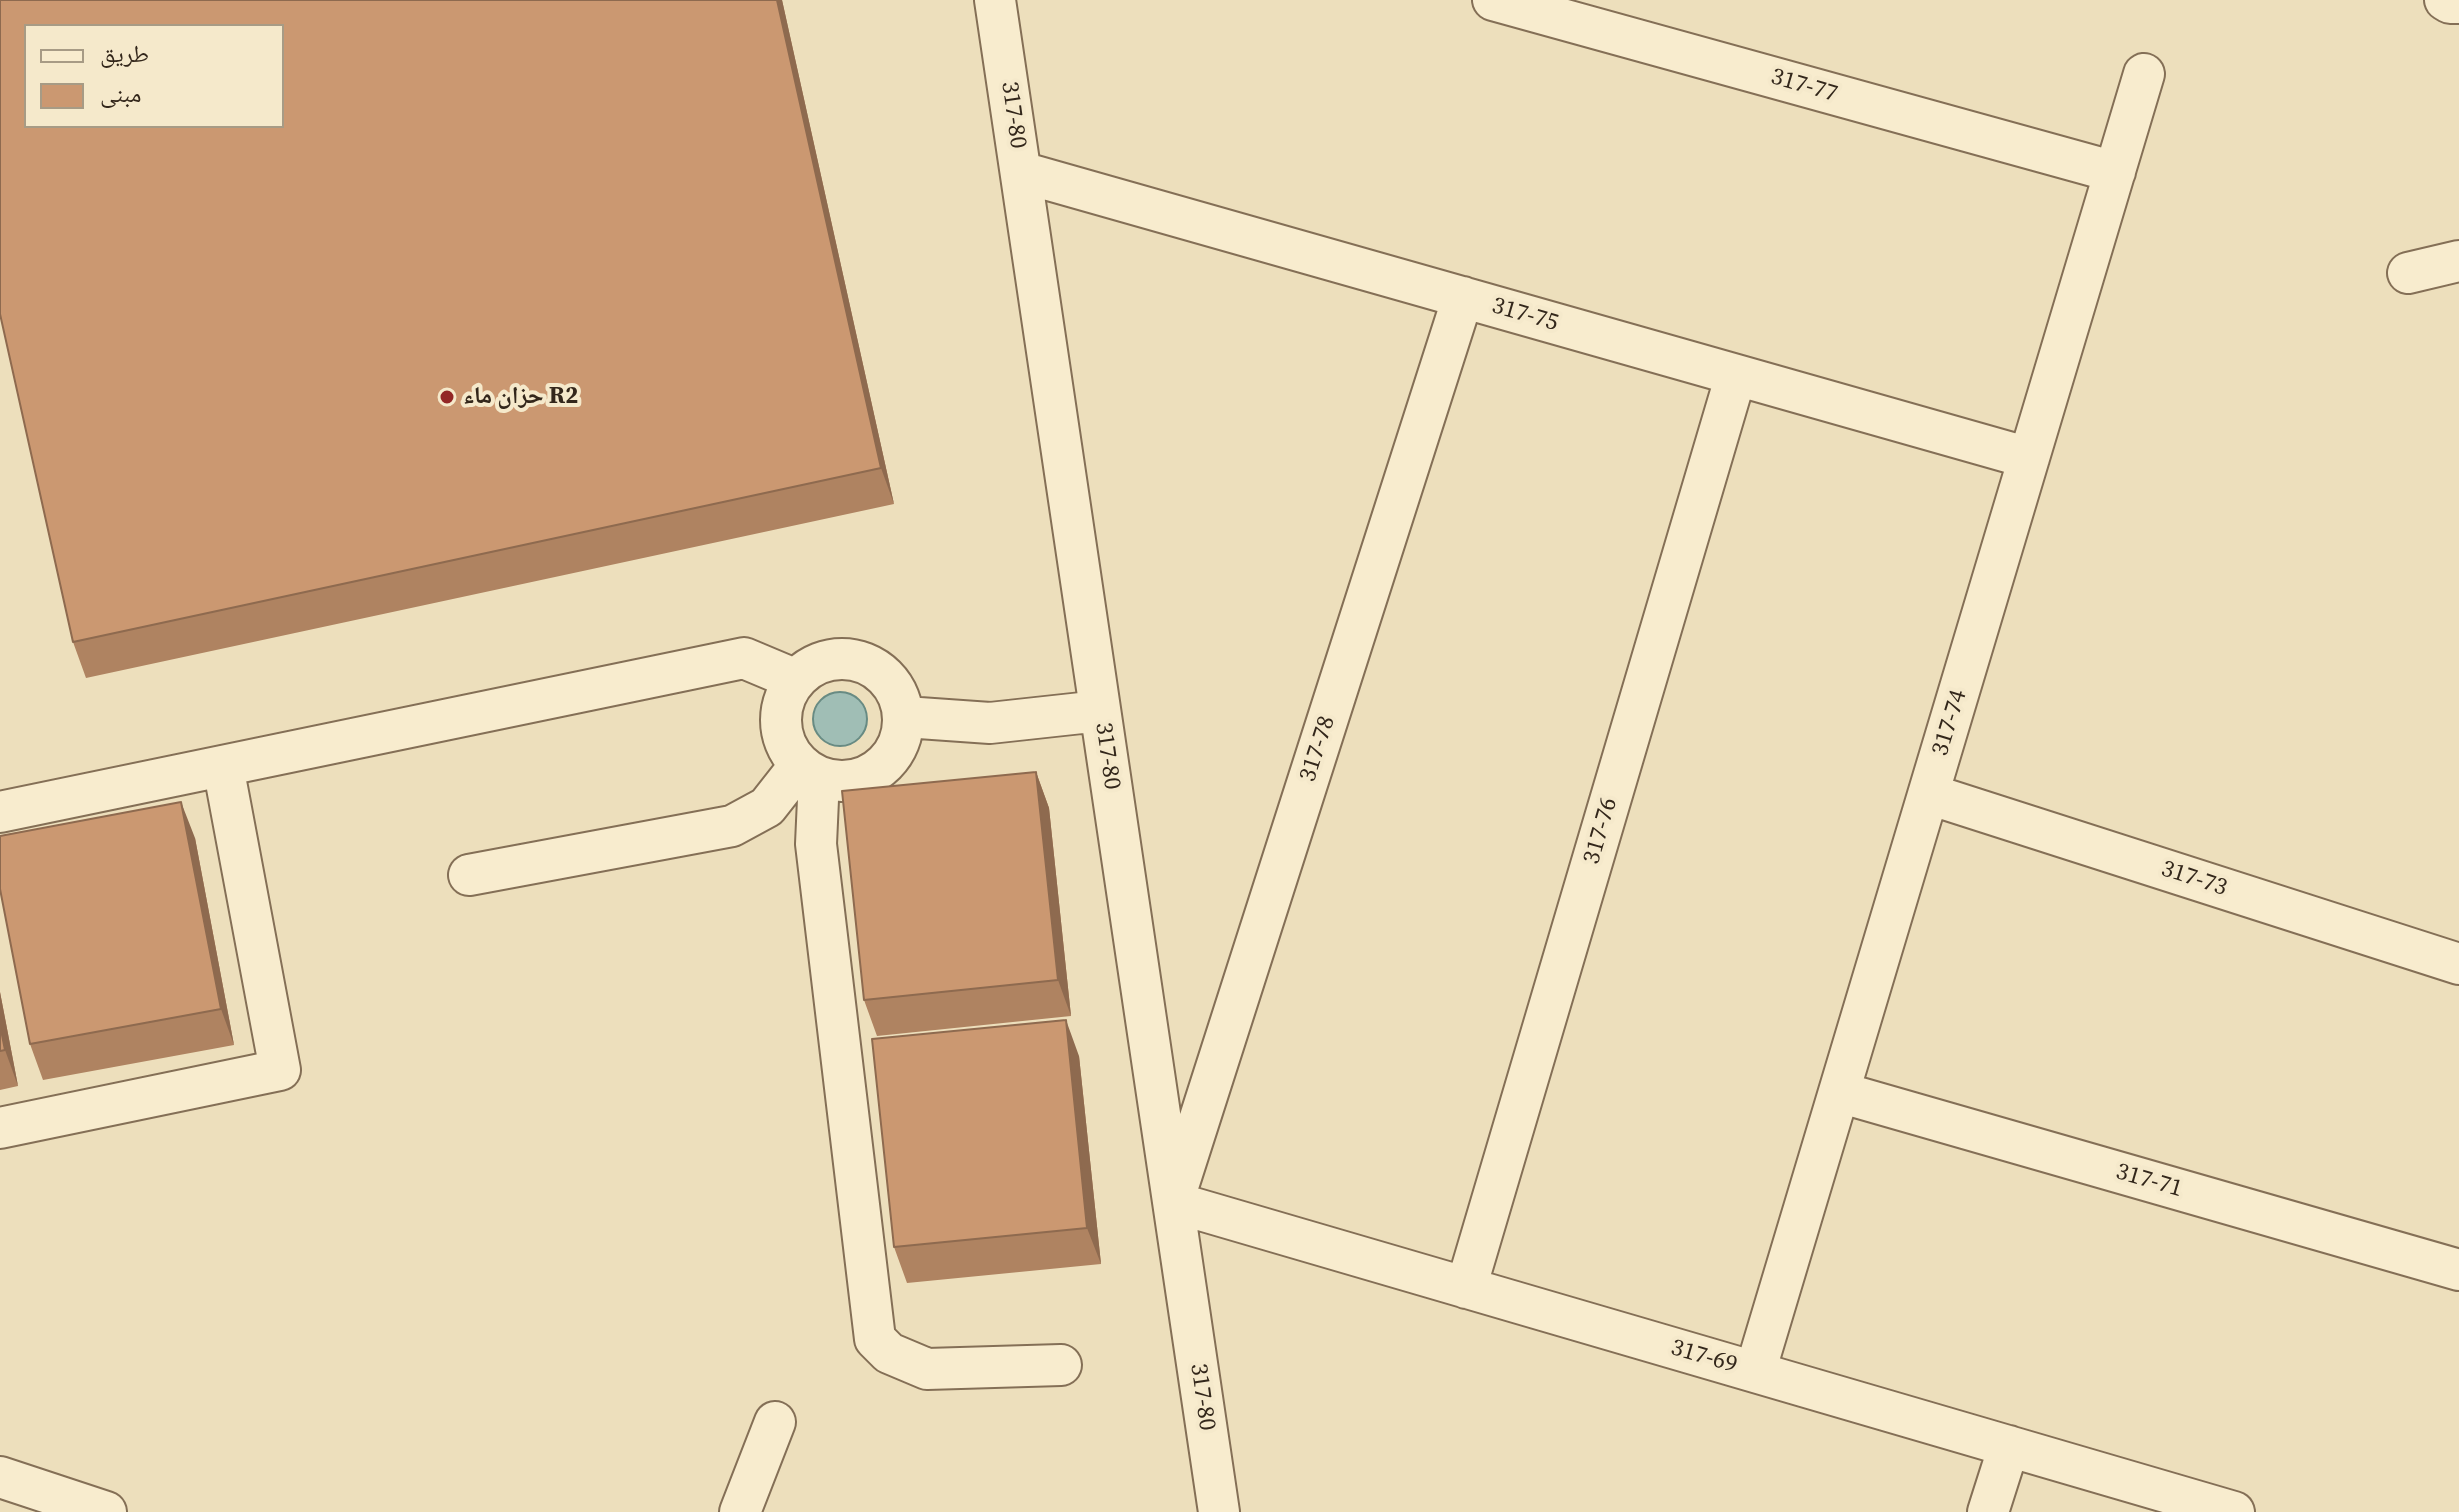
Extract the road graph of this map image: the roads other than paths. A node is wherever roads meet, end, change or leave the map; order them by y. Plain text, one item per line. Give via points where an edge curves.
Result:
1 (995, 0) edge
2 (2445, 0) edge
3 (1515, 3) edge
4 (2459, 3) edge
5 (2144, 74) dead end
6 (1021, 172) junction
7 (2115, 172) junction
8 (2459, 261) edge
9 (2408, 273) dead end
10 (1463, 297) junction
11 (1736, 375) junction
12 (2029, 458) junction
13 (794, 679) junction
14 (1100, 711) junction
15 (905, 717) junction
16 (223, 766) junction
17 (810, 771) junction
18 (1929, 794) junction
19 (0, 812) edge
20 (469, 875) dead end
21 (2459, 964) edge
22 (1839, 1092) junction
23 (0, 1128) edge
24 (1173, 1202) junction
25 (2459, 1270) edge
26 (1466, 1288) junction
27 (1061, 1365) dead end
28 (1755, 1372) junction
29 (775, 1422) dead end
30 (2009, 1446) junction
31 (0, 1477) edge
32 (57, 1504) edge
33 (106, 1512) edge
34 (740, 1512) edge
35 (1219, 1512) edge
36 (1988, 1512) edge
37 (2234, 1512) edge

1 - 6 street, 317-80
2 - 4 street
3 - 7 street, 317-77
5 - 7 street, 317-74
6 - 10 street, 317-75
6 - 14 street, 317-80
7 - 12 street, 317-74
8 - 9 street
10 - 11 street, 317-75
10 - 24 street, 317-78
11 - 12 street, 317-75
11 - 26 street, 317-76
12 - 18 street, 317-74
13 - 15 street via 825,659 862,660 893,682
13 - 16 street via 744,658
13 - 17 street via 781,708 783,739
14 - 15 street via 990,723
14 - 24 street, 317-80
15 - 17 street via 899,747 879,770 850,781
16 - 19 street
16 - 23 street via 280,1070
17 - 20 street via 767,807 732,826
17 - 27 street via 875,1339 889,1353 927,1369
18 - 21 street, 317-73
18 - 22 street, 317-74
22 - 25 street, 317-71
22 - 28 street, 317-74
24 - 26 street, 317-69
24 - 35 street, 317-80
26 - 28 street, 317-69
28 - 30 street, 317-69
29 - 34 street
30 - 36 street
30 - 37 street, 317-69
31 - 32 street
32 - 33 street

